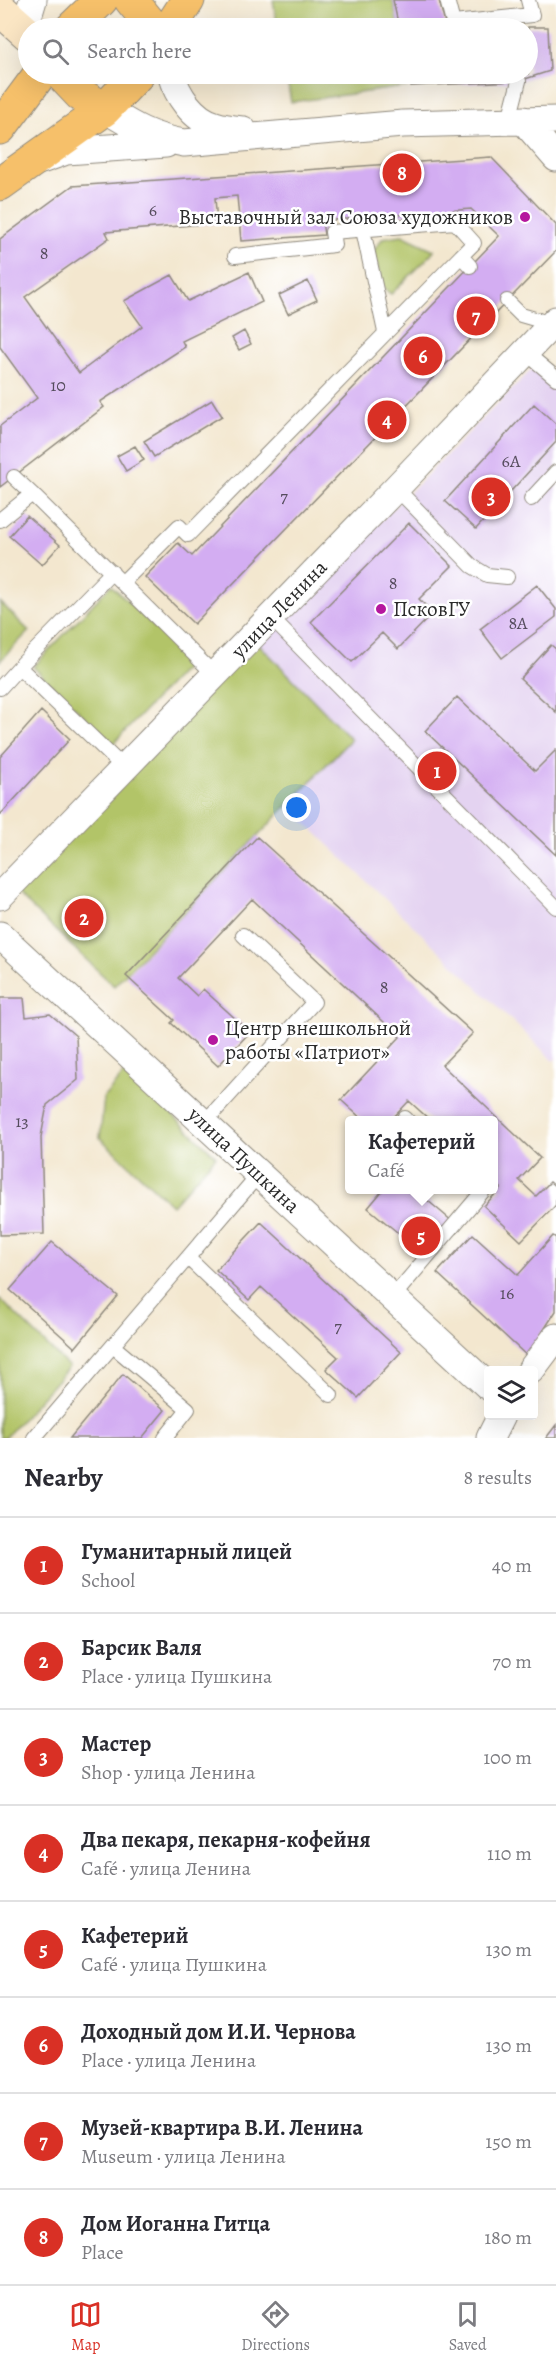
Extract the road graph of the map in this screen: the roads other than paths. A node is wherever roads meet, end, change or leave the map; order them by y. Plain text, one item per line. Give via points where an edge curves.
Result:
1 (101, 0) edge
2 (131, 0) edge
3 (188, 0) edge
4 (447, 0) edge
5 (528, 0) edge
6 (82, 18) edge
7 (146, 18) edge
8 (176, 18) edge
9 (452, 18) edge
10 (525, 18) edge
11 (33, 84) edge
12 (71, 84) edge
13 (129, 84) edge
14 (176, 84) edge
15 (519, 84) edge
16 (105, 109) junction
17 (516, 120) junction
18 (556, 120) edge
19 (0, 128) edge
20 (271, 136) junction
21 (184, 143) junction
22 (556, 158) edge
23 (28, 165) junction
24 (0, 184) edge
25 (363, 230) junction
26 (235, 256) dead end
27 (507, 301) dead end
28 (554, 322) edge
29 (385, 332) junction
30 (525, 352) junction
31 (556, 378) edge
32 (556, 472) edge
33 (14, 477) dead end
34 (396, 488) junction
35 (32, 494) junction
36 (531, 499) dead end
37 (0, 520) edge
38 (112, 572) junction
39 (507, 577) dead end
40 (122, 582) junction
41 (271, 618) junction
42 (19, 667) junction
43 (215, 675) junction
44 (0, 688) edge
45 (125, 769) junction
46 (0, 896) edge
47 (556, 907) edge
48 (0, 935) edge
49 (243, 935) dead end
50 (204, 1123) junction
51 (259, 1174) junction
52 (480, 1194) edge
53 (188, 1258) junction
54 (393, 1297) junction
55 (554, 1344) edge
56 (112, 1346) junction
57 (535, 1366) edge
58 (484, 1381) edge
59 (331, 1395) dead end
60 (499, 1420) edge
61 (34, 1438) edge
62 (165, 1438) edge
63 (490, 1438) edge

1 - 6 main road
2 - 7 main road
3 - 8 main road
4 - 9 lane
5 - 10 lane via 532,15
11 - 19 main road
12 - 16 main road
13 - 16 main road
14 - 20 street via 184,102 214,125
15 - 17 lane
16 - 21 street via 140,131
16 - 23 main road
17 - 18 street
17 - 20 street via 403,124
17 - 22 street
20 - 21 street
21 - 23 street via 66,151
23 - 24 main road
25 - 26 lane via 332,232 334,245
25 - 29 lane
25 - 29 lane via 455,222 474,243 465,261
27 - 28 lane via 521,315
28 - 30 street, улица Ленина
29 - 40 lane via 188,535 179,526
30 - 31 lane
30 - 34 street, улица Ленина
32 - 36 lane
33 - 35 lane
34 - 39 lane via 471,566 487,575
34 - 41 street, улица Ленина
35 - 37 lane
35 - 38 lane
38 - 40 lane
38 - 42 lane
40 - 43 lane
41 - 43 street, улица Ленина
41 - 47 lane
42 - 44 lane
42 - 45 lane
43 - 45 street, улица Ленина
45 - 46 street, улица Ленина
48 - 50 street, улица Пушкина
49 - 50 lane via 314,1002
50 - 51 street, улица Пушкина
51 - 53 lane
51 - 54 street, улица Пушкина
52 - 54 lane
53 - 56 lane
53 - 59 lane
54 - 58 street, улица Пушкина
55 - 57 street
56 - 61 lane
56 - 62 lane via 189,1409
60 - 63 street

